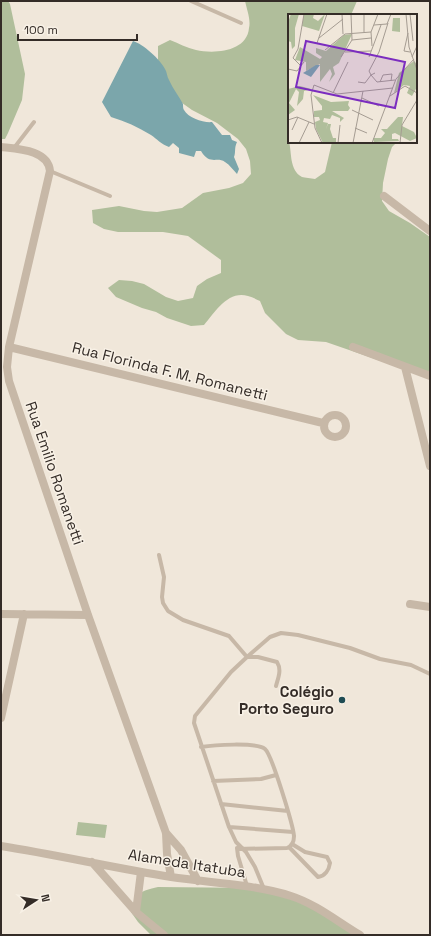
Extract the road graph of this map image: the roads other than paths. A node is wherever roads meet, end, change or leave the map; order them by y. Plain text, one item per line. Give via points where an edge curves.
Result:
1 (191, 1) edge
2 (200, 3) edge
3 (241, 23) dead end
4 (34, 122) dead end
5 (1, 148) edge
6 (13, 149) junction
7 (50, 171) junction
8 (110, 196) dead end
9 (384, 196) dead end
10 (430, 231) edge
11 (9, 347) junction
12 (353, 347) dead end
13 (405, 367) junction
14 (430, 376) edge
15 (323, 423) dead end
16 (430, 466) edge
17 (159, 555) dead end
18 (410, 604) dead end
19 (430, 607) edge
20 (1, 614) edge
21 (24, 614) junction
22 (88, 615) junction
23 (247, 657) junction
24 (430, 674) edge
25 (276, 686) dead end
26 (1, 718) edge
27 (201, 747) junction
28 (276, 775) junction
29 (213, 781) junction
30 (221, 804) junction
31 (288, 811) junction
32 (229, 827) junction
33 (293, 832) junction
34 (166, 833) junction
35 (236, 842) junction
36 (292, 844) junction
37 (1, 846) edge
38 (289, 848) junction
39 (237, 849) junction
40 (243, 849) junction
41 (92, 862) junction
42 (140, 872) junction
43 (171, 877) junction
44 (198, 880) junction
45 (247, 887) junction
46 (264, 889) junction
47 (136, 912) junction
48 (164, 935) edge
49 (360, 935) edge

1 - 2 lane
2 - 3 lane
4 - 6 lane
5 - 6 street
6 - 7 street via 39,155 44,158
7 - 8 lane
7 - 11 street, Rua Emilio Romanetti
9 - 10 street
11 - 15 street, Rua Florinda F. M. Romanetti
11 - 22 street, Rua Emilio Romanetti via 9,381
12 - 13 street
13 - 14 street
13 - 16 street
17 - 23 lane via 164,577 162,597 168,611 184,620 229,636
18 - 19 street
20 - 21 street
21 - 22 street
21 - 26 street
22 - 34 street, Rua Emilio Romanetti
23 - 24 lane via 265,640 281,632 411,665
23 - 25 lane via 277,662 279,671
23 - 27 lane via 231,672 195,716 194,726
27 - 28 lane via 260,746 268,752
27 - 29 lane
28 - 29 lane via 261,779
28 - 31 lane
29 - 30 lane
30 - 31 lane
30 - 32 lane
31 - 33 lane
32 - 33 lane
32 - 35 lane
33 - 36 lane
34 - 43 street, Rua Emilio Romanetti via 166,854
34 - 44 street, Rua Emilio Romanetti via 181,850
35 - 39 lane
35 - 40 lane
36 - 38 lane
36 - 38 lane via 305,852 327,858 330,863 329,869 318,877
37 - 41 street, Alameda Itatuba
38 - 40 lane
39 - 40 lane
39 - 45 lane
40 - 46 lane via 255,867
41 - 42 street, Alameda Itatuba
41 - 47 street
42 - 43 street, Alameda Itatuba
42 - 47 street
43 - 44 street, Alameda Itatuba
44 - 45 street, Alameda Itatuba
45 - 46 street, Alameda Itatuba
46 - 49 street, Alameda Itatuba via 297,898
47 - 48 street

